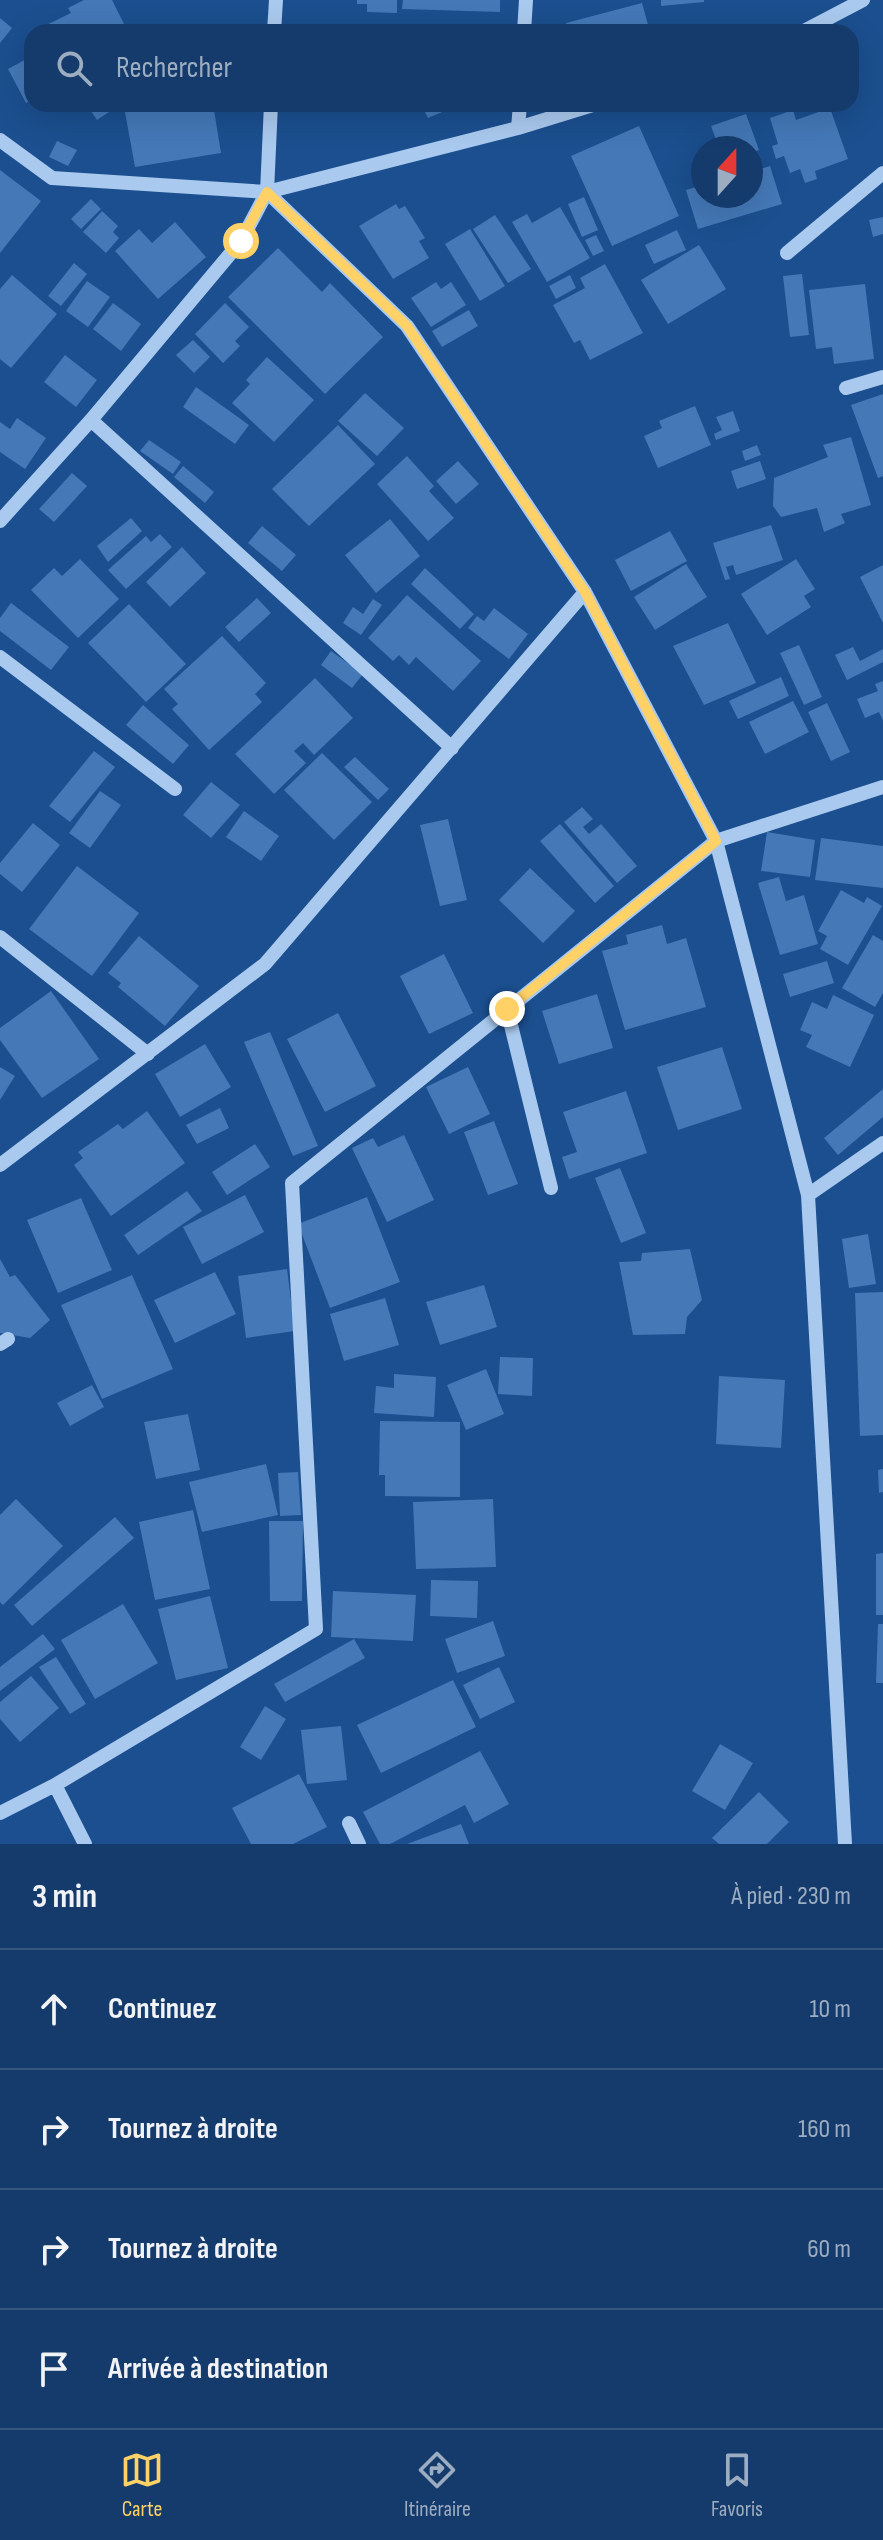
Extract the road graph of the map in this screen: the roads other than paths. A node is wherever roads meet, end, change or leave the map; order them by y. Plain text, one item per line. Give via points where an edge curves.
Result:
1 (276, 0) edge
2 (526, 0) edge
3 (863, 0) edge
4 (274, 24) edge
5 (524, 24) edge
6 (817, 24) edge
7 (271, 112) edge
8 (519, 112) edge
9 (570, 112) edge
10 (518, 128) junction
11 (0, 140) edge
12 (883, 173) edge
13 (267, 192) junction
14 (787, 253) dead end
15 (883, 377) edge
16 (846, 388) dead end
17 (91, 420) junction
18 (0, 521) edge
19 (585, 592) junction
20 (0, 657) edge
21 (452, 748) junction
22 (883, 787) edge
23 (175, 789) dead end
24 (716, 841) junction
25 (0, 937) edge
26 (507, 1009) junction
27 (148, 1054) junction
28 (883, 1143) edge
29 (0, 1165) edge
30 (551, 1188) dead end
31 (808, 1195) junction
32 (55, 1785) junction
33 (0, 1813) edge
34 (349, 1823) dead end
35 (85, 1844) edge
36 (359, 1844) edge
37 (845, 1844) edge

1 - 4 street
2 - 5 street
3 - 6 street
7 - 13 street
8 - 10 street
9 - 10 street
10 - 13 street
11 - 13 street via 52,178
12 - 14 street
13 - 17 street via 241,241
13 - 19 street via 407,326
15 - 16 street
17 - 18 street
17 - 21 street
19 - 21 street
19 - 24 street
20 - 23 street
21 - 27 street via 265,964
22 - 24 street
24 - 26 street
24 - 31 street
25 - 27 street
26 - 30 street
26 - 32 street via 292,1183 316,1629
27 - 29 street
28 - 31 street
31 - 37 street
32 - 33 street
32 - 35 street
34 - 36 street

